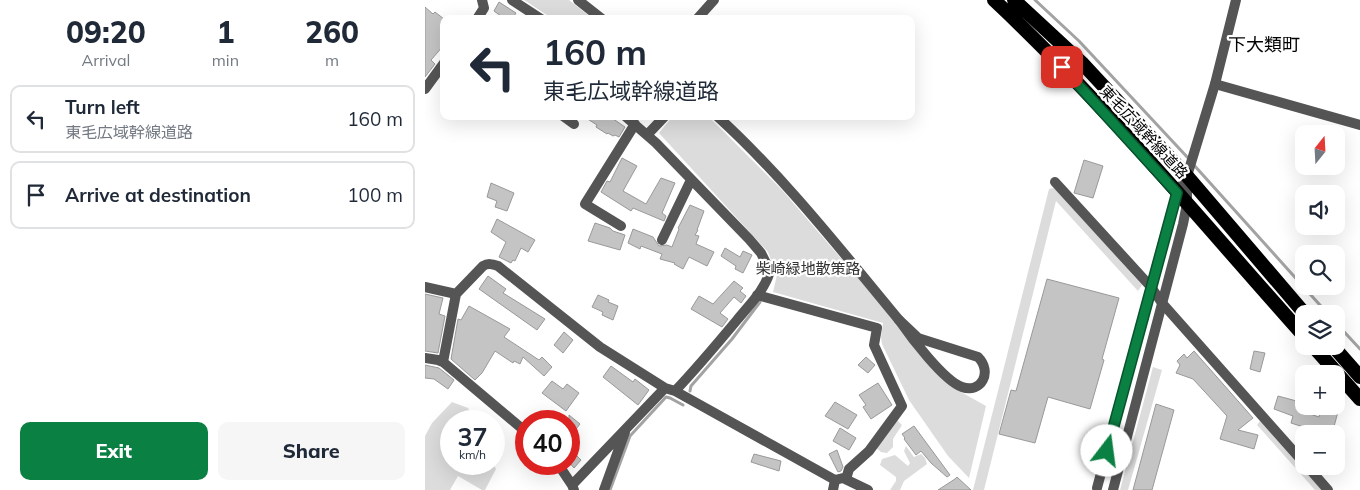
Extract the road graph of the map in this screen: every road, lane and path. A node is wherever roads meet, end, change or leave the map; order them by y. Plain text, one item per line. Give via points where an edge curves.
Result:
1 (482, 0) edge
2 (512, 0) edge
3 (578, 0) edge
4 (714, 0) edge
5 (994, 0) edge
6 (1014, 0) edge
7 (1236, 0) edge
8 (480, 15) edge
9 (535, 15) edge
10 (597, 15) edge
11 (701, 15) edge
12 (440, 68) edge
13 (1215, 84) junction
14 (425, 89) edge
15 (568, 120) edge
16 (630, 120) edge
17 (661, 120) edge
18 (721, 120) edge
19 (573, 124) dead end
20 (635, 124) junction
21 (1360, 125) edge
22 (647, 135) junction
23 (1187, 176) junction
24 (691, 180) junction
25 (1055, 182) dead end
26 (1177, 193) junction
27 (1187, 204) junction
28 (621, 226) dead end
29 (661, 240) dead end
30 (425, 287) edge
31 (1151, 287) junction
32 (457, 294) junction
33 (757, 295) junction
34 (1162, 303) junction
35 (1297, 305) edge
36 (899, 320) junction
37 (1295, 326) edge
38 (1321, 355) edge
39 (1341, 355) edge
40 (425, 358) edge
41 (443, 362) junction
42 (1360, 377) edge
43 (665, 388) junction
44 (675, 391) junction
45 (1360, 398) edge
46 (515, 423) edge
47 (626, 429) junction
48 (1295, 453) edge
49 (565, 475) edge
50 (1315, 475) edge
51 (846, 479) junction
52 (834, 485) edge
53 (573, 487) edge
54 (1097, 488) dead end
55 (604, 490) edge
56 (868, 490) edge
57 (1113, 490) edge
58 (1328, 490) edge

1 - 8 street via 484,8
2 - 9 street
3 - 10 street
4 - 11 street
5 - 26 highway, 東毛広域幹線道路 via 1036,40
6 - 23 highway, 東毛広域幹線道路 via 1083,64
7 - 13 street
12 - 14 street
13 - 21 street
13 - 23 street
15 - 19 street
16 - 20 street
17 - 22 street
18 - 36 street via 781,181
20 - 22 street
20 - 28 street via 585,204
22 - 24 street
23 - 26 street
23 - 27 street
23 - 35 highway, 東毛広域幹線道路
24 - 29 street
24 - 33 street via 761,253 770,271 768,280
25 - 31 street
26 - 27 highway, 東毛広域幹線道路
26 - 31 street
27 - 34 street
27 - 37 highway, 東毛広域幹線道路
30 - 32 street
31 - 34 street
31 - 54 street
32 - 41 street
32 - 43 street via 483,266 498,266 601,346
33 - 44 street
33 - 51 street via 877,328 874,345 901,406 869,451 849,469
34 - 48 street
34 - 57 street
36 - 36 street via 918,338 978,357 985,363 982,382 975,388 963,388 954,383 919,347
38 - 45 highway
39 - 42 highway
40 - 41 street
41 - 46 street
43 - 44 street
43 - 47 street
44 - 52 street
47 - 53 street
47 - 55 street
49 - 53 street
50 - 58 street
51 - 52 street
51 - 56 street

